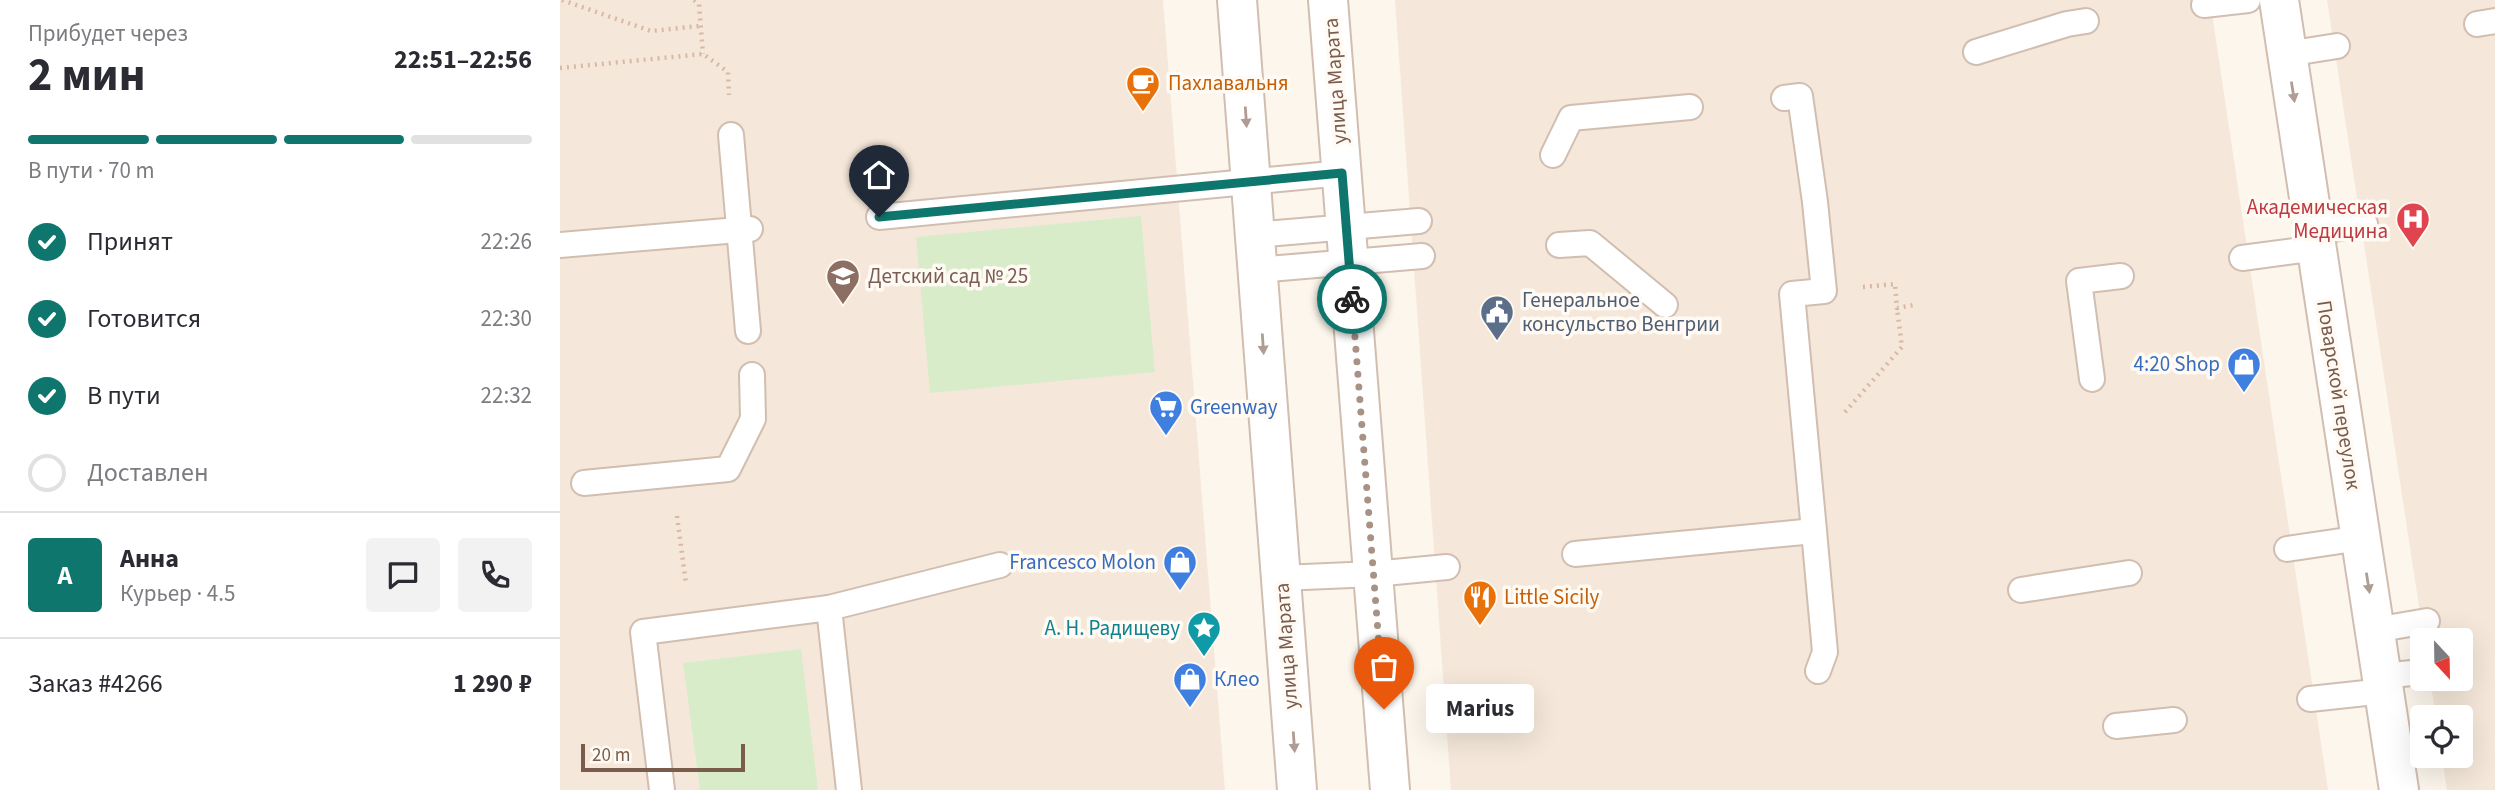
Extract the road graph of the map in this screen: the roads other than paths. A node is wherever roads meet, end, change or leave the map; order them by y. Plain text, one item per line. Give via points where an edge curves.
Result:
1 (1237, 0) edge
2 (1328, 0) edge
3 (2248, 0) edge
4 (2279, 0) edge
5 (2204, 5) dead end
6 (2086, 22) dead end
7 (2337, 46) dead end
8 (1976, 52) dead end
9 (2287, 54) junction
10 (1784, 98) dead end
11 (1690, 107) dead end
12 (731, 135) dead end
13 (1553, 155) dead end
14 (1342, 173) junction
15 (1250, 180) junction
16 (879, 217) dead end
17 (1419, 221) dead end
18 (2365, 224) dead end
19 (744, 229) junction
20 (2316, 240) junction
21 (560, 244) edge
22 (1559, 244) dead end
23 (1348, 246) junction
24 (1256, 253) junction
25 (1422, 256) dead end
26 (2242, 258) dead end
27 (2122, 276) dead end
28 (1665, 305) dead end
29 (748, 331) dead end
30 (752, 375) dead end
31 (2092, 379) dead end
32 (584, 483) dead end
33 (1814, 531) junction
34 (2361, 538) junction
35 (2287, 549) dead end
36 (1574, 554) dead end
37 (1000, 565) dead end
38 (1447, 567) dead end
39 (2129, 573) dead end
40 (1374, 574) junction
41 (1281, 578) junction
42 (2021, 590) dead end
43 (829, 608) junction
44 (2427, 621) dead end
45 (2375, 630) junction
46 (1818, 671) dead end
47 (2410, 676) edge
48 (2383, 684) junction
49 (2310, 699) dead end
50 (2175, 720) dead end
51 (2116, 726) dead end
52 (662, 790) edge
53 (849, 790) edge
54 (1297, 790) edge
55 (1390, 790) edge
56 (2399, 790) edge

1 -> 15 street, улица Марата
2 - 14 street, улица Марата
3 - 5 lane
4 - 9 street, Поварской переулок
6 - 8 lane
7 - 9 lane
9 -> 20 street, Поварской переулок
10 - 33 lane via 1800,96 1824,291 1792,294
11 - 13 lane via 1571,118
12 - 19 lane
14 - 15 lane
14 - 23 street, улица Марата
15 - 16 lane
15 - 24 street, улица Марата
17 - 23 lane
18 - 20 lane
19 - 21 lane
19 - 29 lane
20 - 26 lane
20 - 34 street, Поварской переулок
22 - 28 lane via 1590,243
23 - 24 lane
23 - 24 lane
23 - 25 lane
23 - 40 street, улица Марата
24 -> 41 street, улица Марата
27 - 31 lane via 2079,281
30 - 32 lane via 753,419 728,469
33 - 36 lane
33 - 46 lane via 1825,652
34 - 35 lane
34 -> 45 street, Поварской переулок
37 - 43 lane
38 - 40 lane
39 - 42 lane
40 - 41 lane
40 - 55 street, улица Марата
41 -> 54 street, улица Марата
43 - 52 lane via 643,632
43 - 53 lane
44 - 45 lane
45 - 48 street, Поварской переулок
47 - 48 lane
48 - 49 lane
48 - 56 street, Поварской переулок
50 - 51 lane

